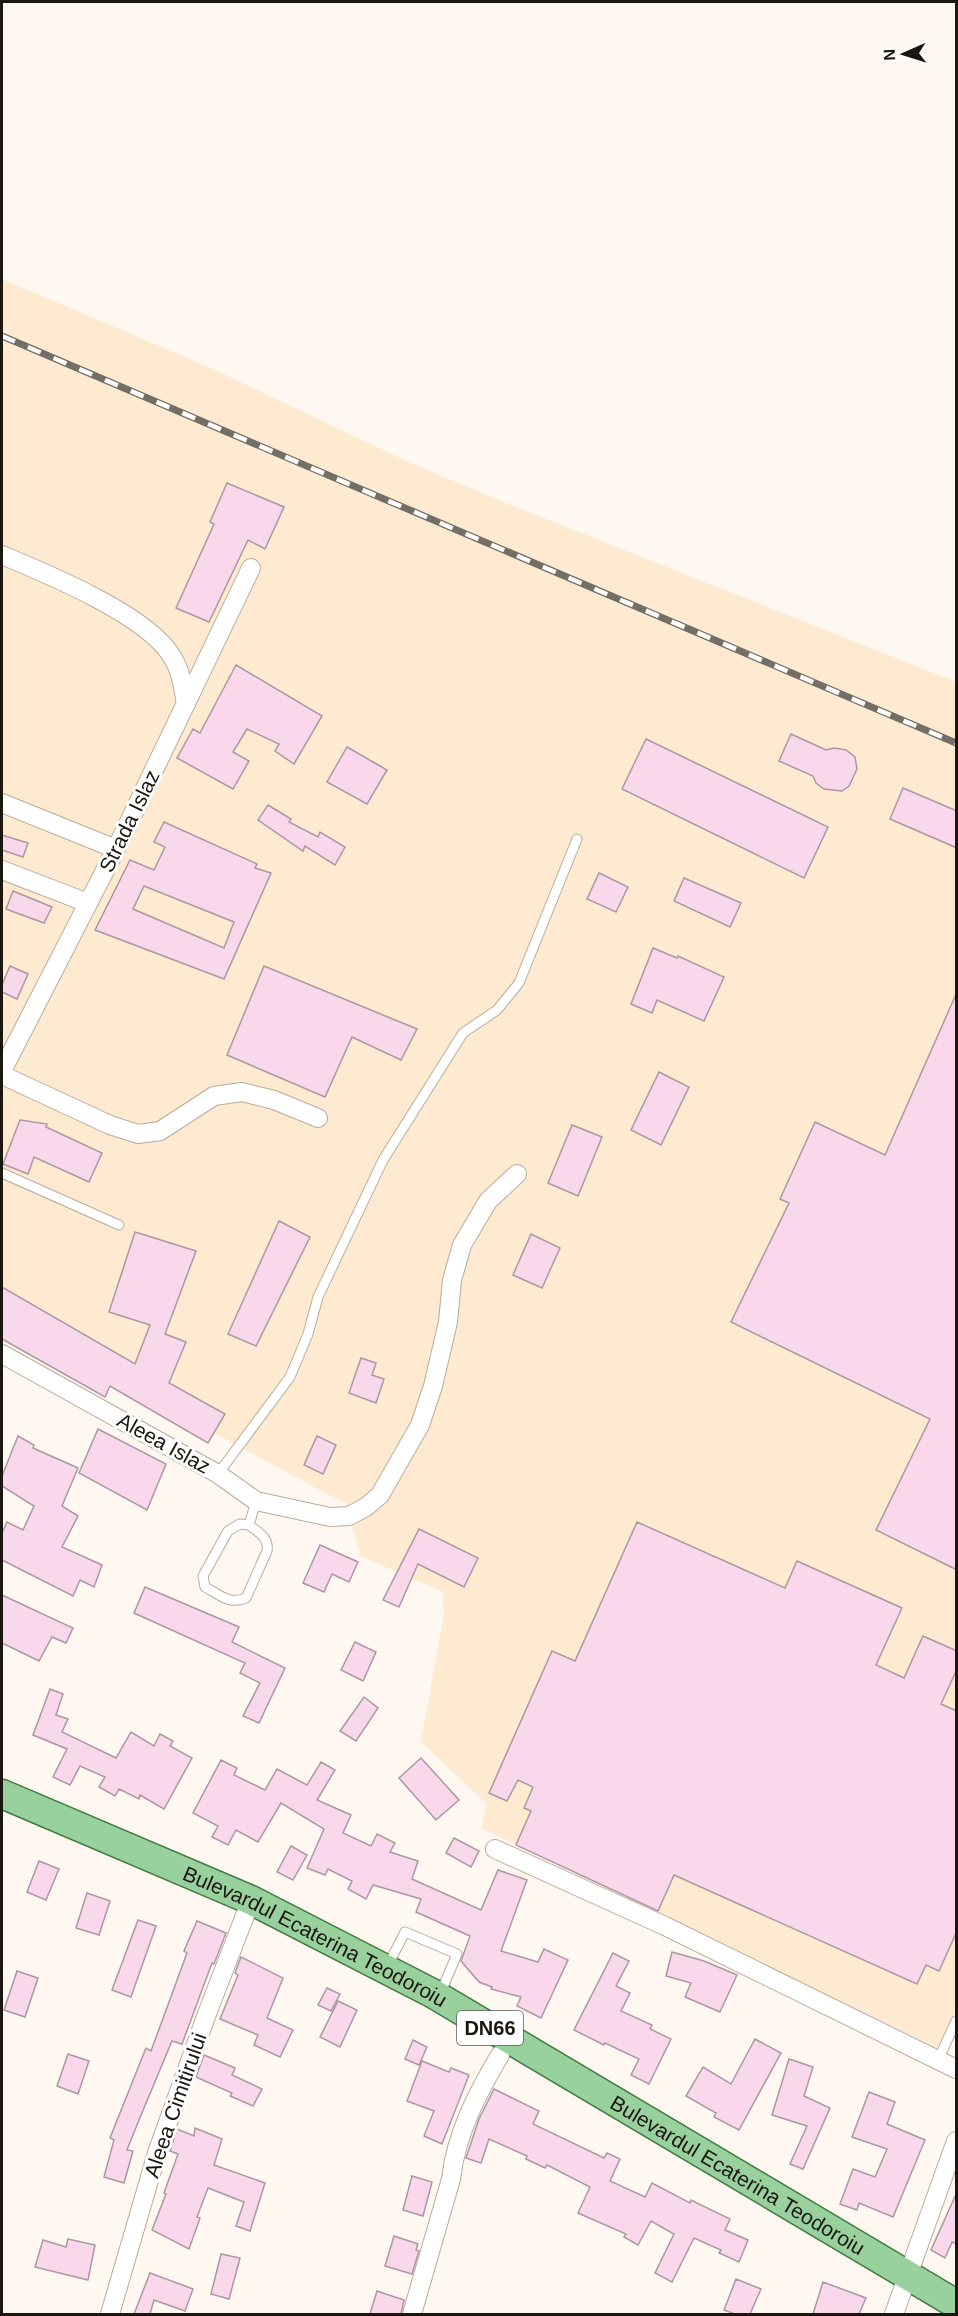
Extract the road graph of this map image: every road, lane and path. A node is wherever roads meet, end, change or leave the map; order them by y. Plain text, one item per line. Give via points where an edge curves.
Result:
1 (2, 555) edge
2 (251, 568) dead end
3 (186, 704) junction
4 (2, 804) edge
5 (577, 839) dead end
6 (116, 849) junction
7 (2, 870) edge
8 (88, 903) junction
9 (2, 1073) edge
10 (318, 1118) dead end
11 (2, 1173) edge
12 (517, 1174) dead end
13 (119, 1225) dead end
14 (2, 1354) edge
15 (218, 1474) junction
16 (256, 1501) junction
17 (249, 1525) junction
18 (2, 1794) edge
19 (2, 1815) edge
20 (495, 1849) dead end
21 (248, 1909) junction
22 (386, 1970) junction
23 (431, 2000) junction
24 (957, 2021) edge
25 (500, 2055) junction
26 (938, 2060) junction
27 (957, 2069) edge
28 (957, 2141) edge
29 (901, 2294) edge
30 (957, 2304) edge
31 (110, 2314) edge
32 (412, 2314) edge
33 (940, 2314) edge

1 - 3 street via 94,597 149,633 171,654 182,676
2 - 3 street, Strada Islaz
3 - 6 street, Strada Islaz
4 - 6 street
5 - 15 lane via 519,984 497,1010 463,1033 383,1160 318,1297 290,1377
6 - 8 street, Strada Islaz
7 - 8 street
8 - 9 street, Strada Islaz
9 - 10 street via 110,1125 138,1134 160,1131 214,1096 242,1092
11 - 13 lane
12 - 16 street, Aleea Islaz via 488,1201 462,1245 433,1386 420,1425 380,1495 349,1516 330,1517
14 - 15 street, Aleea Islaz
15 - 16 street, Aleea Islaz
16 - 17 lane
17 - 17 lane via 265,1537 267,1551 246,1598 228,1600 206,1587 203,1576 228,1531 240,1524
18 - 21 main road, Bulevardul Ecaterina Teodoroiu / DN66
19 - 21 main road, Bulevardul Ecaterina Teodoroiu
20 - 26 street via 665,1926
21 - 22 main road, Bulevardul Ecaterina Teodoroiu / DN66
21 - 23 main road, Bulevardul Ecaterina Teodoroiu
21 - 31 street, Aleea Cimitirului via 157,2153
22 - 23 main road, Bulevardul Ecaterina Teodoroiu / DN66
22 - 23 lane via 405,1932 457,1954
23 - 25 main road, Bulevardul Ecaterina Teodoroiu
23 - 29 main road, Bulevardul Ecaterina Teodoroiu / DN66
24 - 26 lane
25 - 29 main road, Bulevardul Ecaterina Teodoroiu
25 - 32 street via 464,2125
26 - 27 street
28 - 29 street
29 - 30 main road, Bulevardul Ecaterina Teodoroiu / DN66
29 - 33 main road, Bulevardul Ecaterina Teodoroiu

